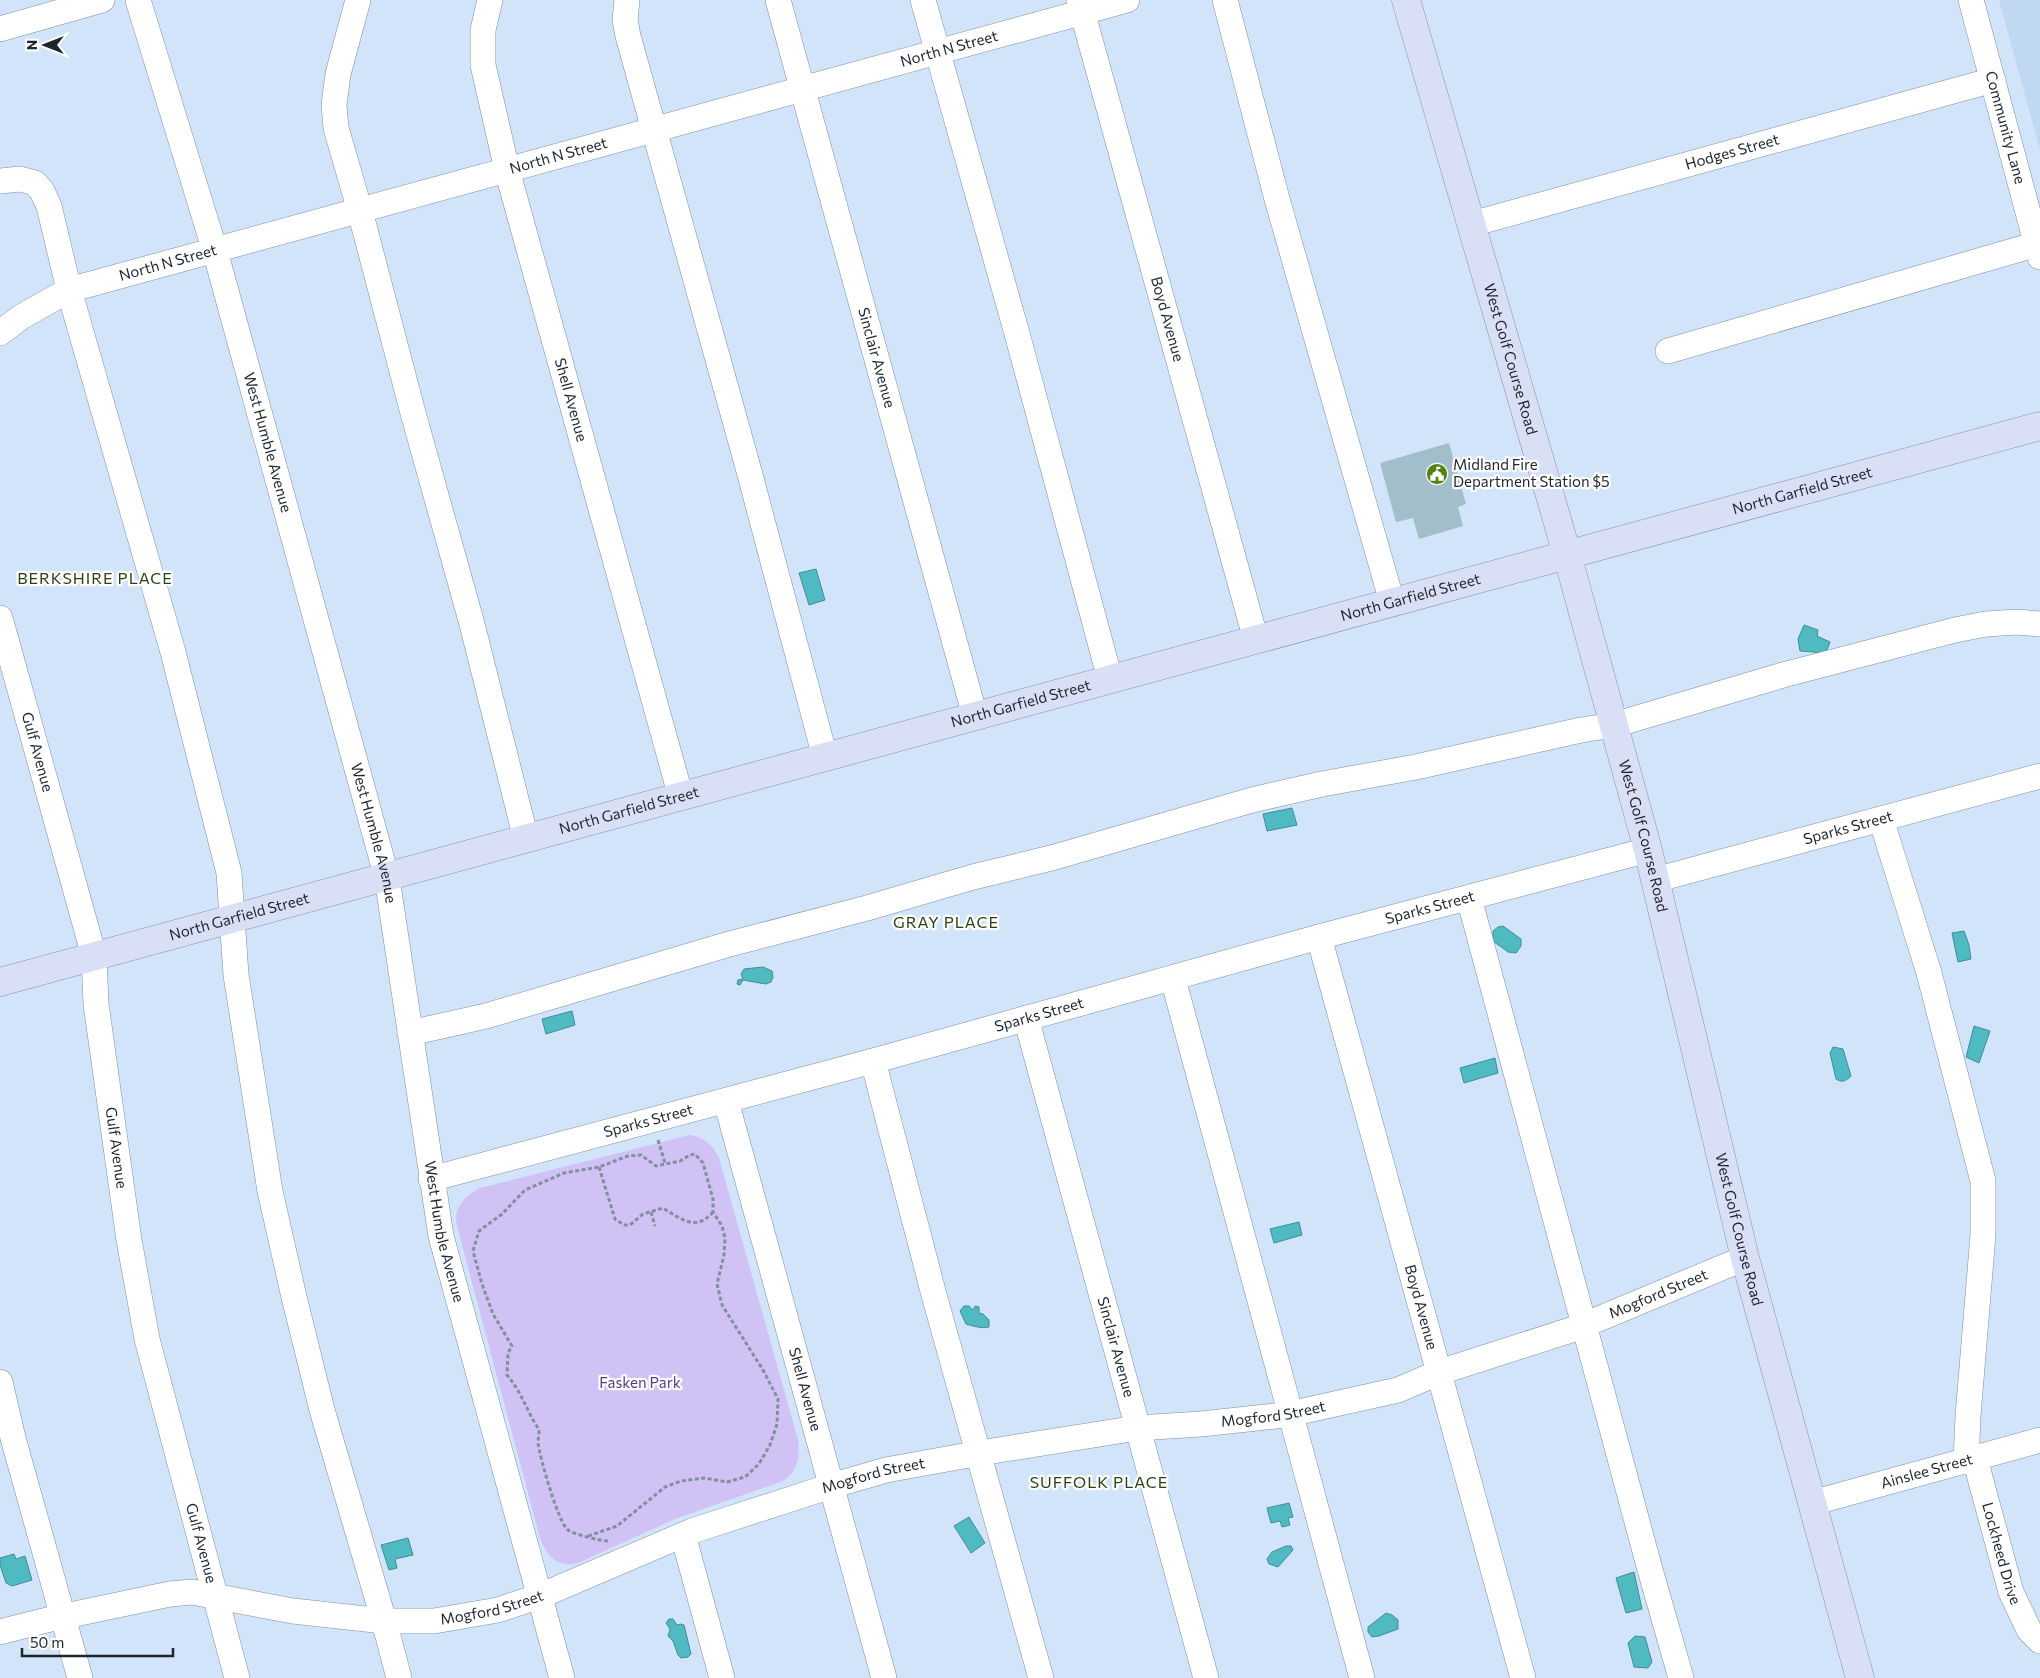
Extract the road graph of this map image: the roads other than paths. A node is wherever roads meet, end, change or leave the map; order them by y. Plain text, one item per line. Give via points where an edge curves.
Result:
1 (102, 0) edge
2 (138, 0) edge
3 (358, 0) edge
4 (490, 0) edge
5 (627, 0) edge
6 (778, 0) edge
7 (923, 0) edge
8 (1127, 0) edge
9 (1225, 0) edge
10 (1406, 0) edge
11 (1971, 0) edge
12 (1080, 6) edge
13 (0, 29) edge
14 (939, 52) junction
15 (1993, 80) junction
16 (803, 89) junction
17 (655, 129) junction
18 (507, 170) junction
19 (0, 181) edge
20 (360, 211) junction
21 (1472, 224) junction
22 (2038, 250) edge
23 (215, 251) junction
24 (69, 290) junction
25 (0, 333) edge
26 (1668, 351) dead end
27 (2040, 426) edge
28 (1567, 554) junction
29 (1392, 602) junction
30 (0, 618) edge
31 (2040, 624) edge
32 (1256, 640) junction
33 (1110, 679) junction
34 (975, 716) junction
35 (1614, 725) junction
36 (825, 757) junction
37 (2038, 783) edge
38 (681, 797) junction
39 (1882, 819) junction
40 (526, 839) junction
41 (1648, 850) junction
42 (387, 878) junction
43 (1655, 880) junction
44 (1469, 898) junction
45 (232, 919) junction
46 (1320, 937) junction
47 (94, 956) junction
48 (1173, 979) junction
49 (0, 982) edge
50 (1026, 1018) junction
51 (410, 1033) junction
52 (873, 1062) junction
53 (726, 1101) junction
54 (431, 1180) junction
55 (1745, 1258) junction
56 (1584, 1325) junction
57 (1440, 1372) junction
58 (0, 1382) edge
59 (1290, 1414) junction
60 (1137, 1428) junction
61 (2040, 1440) edge
62 (980, 1453) junction
63 (1970, 1460) junction
64 (831, 1486) junction
65 (1812, 1503) junction
66 (682, 1535) junction
67 (540, 1596) junction
68 (215, 1597) junction
69 (63, 1616) junction
70 (384, 1620) junction
71 (0, 1632) edge
72 (2040, 1641) edge
73 (80, 1678) edge
74 (238, 1678) edge
75 (399, 1678) edge
76 (562, 1678) edge
77 (722, 1678) edge
78 (884, 1678) edge
79 (1041, 1678) edge
80 (1206, 1678) edge
81 (1362, 1678) edge
82 (1523, 1678) edge
83 (1682, 1678) edge
84 (1860, 1678) edge

1 - 13 street
2 - 23 street, West Humble Avenue
3 - 20 street via 338,74 334,105 336,128
4 - 18 street, Shell Avenue via 483,30 483,65
5 - 17 street via 625,20 628,36
6 - 16 street, Sinclair Avenue
7 - 14 street
8 - 12 street, North N Street
9 - 29 street via 1280,209
10 - 21 main road, West Golf Course Road
11 - 15 street, Community Lane
12 - 14 street, North N Street
12 - 32 street, Boyd Avenue
14 - 16 street, North N Street
14 - 33 street
15 - 21 street, Hodges Street
15 - 22 street, Community Lane
16 - 17 street, North N Street
16 - 34 street, Sinclair Avenue
17 - 18 street, North N Street
17 - 36 street
18 - 20 street, North N Street
18 - 38 street, Shell Avenue
19 - 24 street via 20,179 36,183 42,190 49,206
20 - 23 street, North N Street
20 - 40 street via 472,624
21 - 28 main road, West Golf Course Road
22 - 26 street
23 - 24 street, North N Street
23 - 42 street, West Humble Avenue
24 - 25 street, North N Street
24 - 45 street via 173,652 215,814 229,873
27 - 28 main road, North Garfield Street
28 - 29 main road, North Garfield Street
28 - 35 main road, West Golf Course Road
29 - 32 main road, North Garfield Street
30 - 47 street, Gulf Avenue
31 - 35 street via 1986,624 1955,630 1783,675
32 - 33 main road, North Garfield Street
33 - 34 main road, North Garfield Street
34 - 36 main road, North Garfield Street
35 - 41 main road, West Golf Course Road
35 - 51 street via 1252,800 486,1016
36 - 38 main road, North Garfield Street
37 - 39 street, Sparks Street
38 - 40 main road, North Garfield Street
39 - 43 street, Sparks Street
39 - 63 street, Lockheed Drive via 1929,973 1983,1182 1983,1235 1968,1416
40 - 42 main road, North Garfield Street
41 - 43 main road, West Golf Course Road
41 - 44 street, Sparks Street
42 - 45 main road, North Garfield Street
42 - 51 street, West Humble Avenue
43 - 55 main road, West Golf Course Road
44 - 46 street, Sparks Street
44 - 56 street
45 - 47 main road, North Garfield Street
45 - 70 street via 236,975 270,1191 322,1410
46 - 48 street, Sparks Street
46 - 57 street, Boyd Avenue
47 - 49 main road, North Garfield Street
47 - 68 street, Gulf Avenue via 96,1004 129,1240 147,1339
48 - 50 street, Sparks Street
48 - 59 street
50 - 52 street, Sparks Street
50 - 60 street, Sinclair Avenue
51 - 54 street, West Humble Avenue
52 - 53 street, Sparks Street
52 - 62 street via 934,1295
53 - 54 street, Sparks Street
53 - 64 street, Shell Avenue
54 - 67 street, West Humble Avenue via 441,1236
55 - 56 street, Mogford Street
55 - 65 main road, West Golf Course Road
56 - 57 street, Mogford Street
56 - 83 street
57 - 59 street, Mogford Street via 1398,1390
57 - 82 street, Boyd Avenue
58 - 69 street
59 - 60 street, Mogford Street
59 - 81 street
60 - 62 street, Mogford Street
60 - 80 street, Sinclair Avenue
61 - 63 street, Ainslee Street
62 - 64 street, Mogford Street via 886,1470
62 - 79 street
63 - 65 street, Ainslee Street
63 - 72 street, Lockheed Drive via 2011,1592 2029,1630
64 - 66 street, Mogford Street
64 - 78 street, Shell Avenue
65 - 84 main road, West Golf Course Road
66 - 67 street, Mogford Street
66 - 77 street
67 - 70 street, Mogford Street via 507,1608 463,1616 434,1620
67 - 76 street, West Humble Avenue
68 - 69 street, Mogford Street via 192,1592 170,1594
68 - 70 street, Mogford Street via 293,1611
68 - 74 street, Gulf Avenue
69 - 71 street, Mogford Street
69 - 73 street
70 - 75 street

